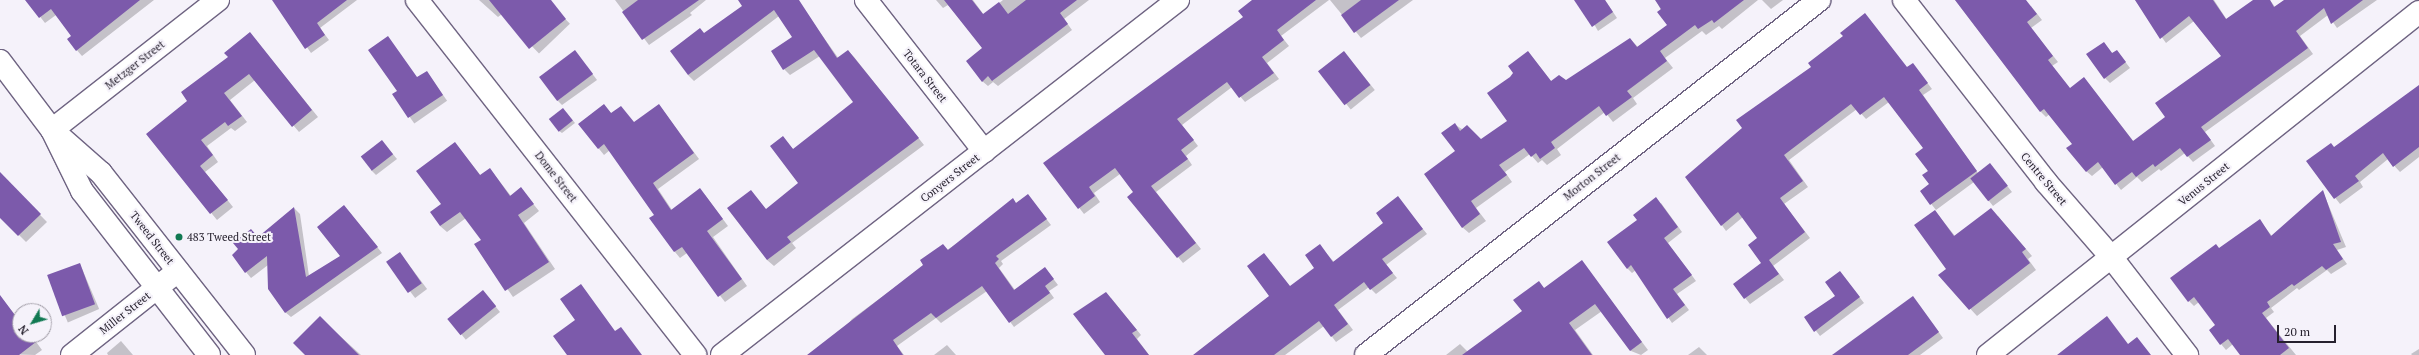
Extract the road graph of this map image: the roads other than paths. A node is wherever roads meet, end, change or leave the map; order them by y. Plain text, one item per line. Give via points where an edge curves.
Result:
1 (218, 0) edge
2 (417, 0) edge
3 (866, 0) edge
4 (1178, 0) edge
5 (1819, 0) edge
6 (1904, 0) edge
7 (2419, 12) edge
8 (0, 61) edge
9 (52, 130) junction
10 (984, 151) junction
11 (2112, 258) junction
12 (178, 271) junction
13 (157, 288) junction
14 (72, 355) edge
15 (209, 355) edge
16 (244, 355) edge
17 (695, 355) edge
18 (722, 355) edge
19 (1366, 355) edge
20 (1988, 355) edge
21 (2187, 355) edge

1 - 9 street, Metzger Street
2 - 17 street, Dome Street
3 - 10 street, Totara Street
4 - 10 street, Conyers Street
5 - 19 street, Morton Street
6 - 11 street, Centre Street via 2041,176
7 - 11 street, Venus Street
8 - 9 street, Tweed Street
9 - 12 street, Tweed Street via 101,173
9 - 13 street, Tweed Street via 82,191
10 - 18 street, Conyers Street
11 - 20 street, Venus Street
11 - 21 street, Centre Street
12 - 13 street, Miller Street
12 - 16 street, Tweed Street
13 - 14 street, Miller Street
13 - 15 street, Tweed Street

